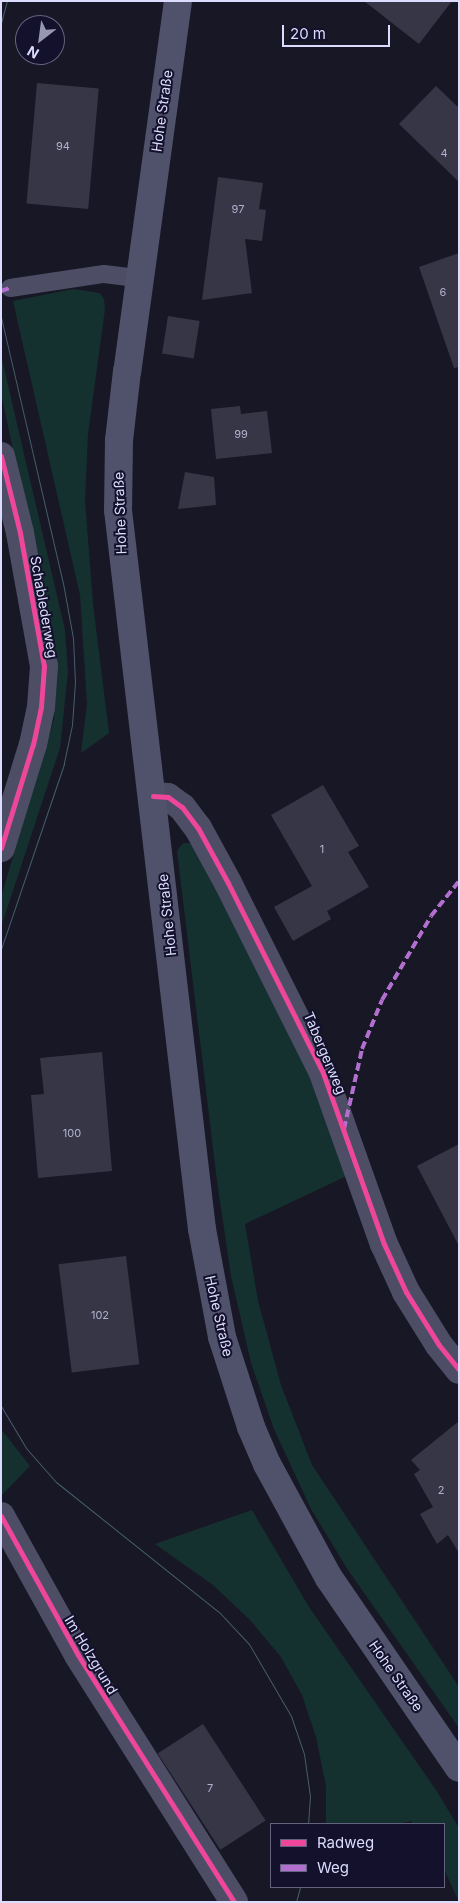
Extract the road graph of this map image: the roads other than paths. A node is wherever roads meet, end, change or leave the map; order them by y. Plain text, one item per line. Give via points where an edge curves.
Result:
1 (178, 1) edge
2 (139, 278) junction
3 (10, 288) dead end
4 (2, 467) edge
5 (153, 796) junction
6 (1, 848) edge
7 (459, 1370) edge
8 (1, 1516) edge
9 (459, 1768) edge
10 (234, 1902) edge

1 - 2 main road, Hohe Straße
2 - 3 lane via 104,274
2 - 5 main road, Hohe Straße via 120,440 118,510
4 - 6 street, Schablederweg via 44,666 41,707 33,744
5 - 7 street, Tabergerweg via 168,797 182,807 198,828 228,883 323,1073 384,1244 406,1292
5 - 9 main road, Hohe Straße via 202,1229 216,1312 235,1380 266,1464 305,1538 351,1612
8 - 10 street, Im Holzgrund via 78,1655

